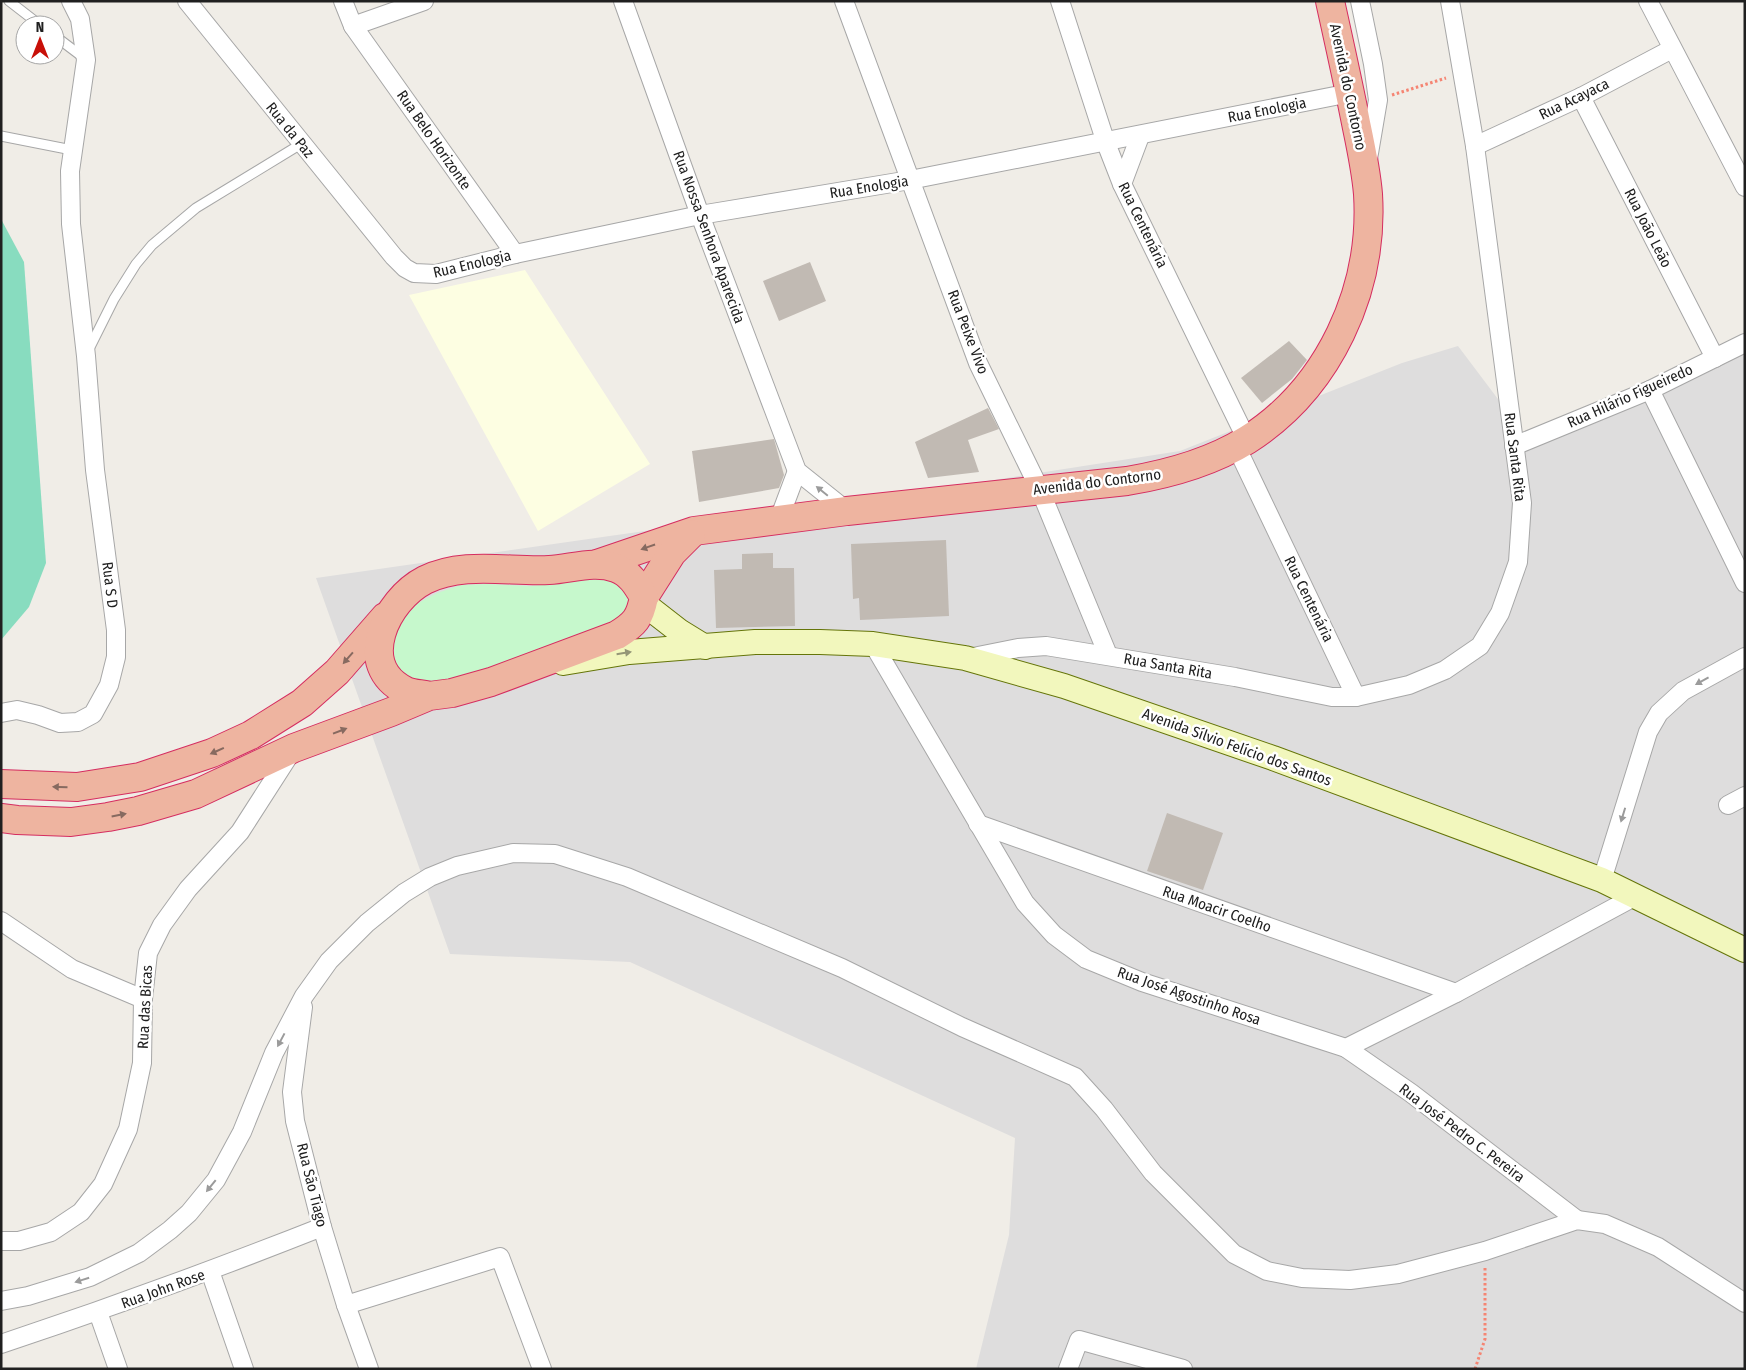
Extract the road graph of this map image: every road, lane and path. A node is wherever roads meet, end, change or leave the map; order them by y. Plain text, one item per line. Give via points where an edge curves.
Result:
1 (9, 1) edge
2 (71, 1) edge
3 (186, 1) edge
4 (343, 1) edge
5 (424, 1) edge
6 (623, 1) edge
7 (844, 1) edge
8 (1060, 1) edge
9 (1330, 1) edge
10 (1360, 1) edge
11 (1450, 1) edge
12 (1648, 1) edge
13 (27, 15) edge
14 (352, 26) junction
15 (65, 44) edge
16 (1672, 49) junction
17 (86, 60) junction
18 (1461, 73) junction
19 (1350, 93) junction
20 (1582, 97) junction
21 (1378, 100) junction
22 (1, 136) edge
23 (1140, 136) junction
24 (1106, 143) junction
25 (301, 144) junction
26 (1475, 146) junction
27 (72, 150) junction
28 (1366, 172) junction
29 (910, 180) junction
30 (1122, 184) junction
31 (1745, 186) edge
32 (700, 215) junction
33 (515, 254) junction
34 (394, 257) joint
35 (1745, 343) edge
36 (86, 356) junction
37 (1715, 358) junction
38 (1650, 390) junction
39 (1241, 443) junction
40 (1514, 446) junction
41 (797, 471) junction
42 (1040, 490) junction
43 (847, 510) junction
44 (780, 518) junction
45 (694, 531) junction
46 (597, 564) junction
47 (1745, 583) edge
48 (644, 600) junction
49 (392, 608) junction
50 (873, 644) junction
51 (705, 647) junction
52 (1108, 655) junction
53 (1745, 657) edge
54 (965, 658) junction
55 (508, 676) junction
56 (429, 696) junction
57 (1356, 697) junction
58 (1, 713) edge
59 (294, 748) junction
60 (1, 784) edge
61 (1745, 796) edge
62 (1728, 805) dead end
63 (1, 818) edge
64 (978, 824) junction
65 (1602, 880) junction
66 (1634, 897) junction
67 (1, 921) edge
68 (1745, 950) edge
69 (1456, 993) junction
70 (304, 996) junction
71 (143, 999) junction
72 (1346, 1048) junction
73 (1577, 1220) junction
74 (322, 1227) junction
75 (1, 1241) edge
76 (1485, 1251) junction
77 (210, 1271) junction
78 (1, 1302) edge
79 (1745, 1303) edge
80 (346, 1305) junction
81 (98, 1312) junction
82 (1, 1344) edge
83 (118, 1369) edge
84 (244, 1369) edge
85 (369, 1369) edge
86 (542, 1369) edge
87 (1068, 1369) edge
88 (1183, 1369) edge
89 (1475, 1369) edge

1 - 13 lane
2 - 17 street, Rua S D via 80,19
3 - 25 street, Rua da Paz
4 - 14 street, Rua Belo Horizonte
5 - 14 street
6 - 32 street, Rua Nossa Senhora Aparecida
7 - 29 street, Rua Peixe Vivo
8 - 24 street, Rua Centenária
9 - 19 highway, Avenida do Contorno
10 - 21 street, Avenida do Contorno
11 - 18 street, Rua Santa Rita
12 - 16 street
14 - 33 street, Rua Belo Horizonte
15 - 17 lane
16 - 20 street, Rua Acayaca
16 - 31 street
17 - 27 street, Rua S D
18 - 21 path
18 - 26 street, Rua Santa Rita
19 - 23 street, Rua Enologia
19 - 28 highway, Avenida do Contorno
20 - 26 street, Rua Acayaca
20 - 37 street, Rua João Leão
21 - 28 street, Avenida do Contorno
22 - 27 lane
23 - 24 street, Rua Enologia
23 - 30 street
24 - 29 street, Rua Enologia
24 - 30 street, Rua Centenária
25 - 34 street, Rua da Paz
25 - 36 lane via 196,208 152,245 114,299
26 - 40 street, Rua Santa Rita
27 - 36 street, Rua S D via 70,195
28 - 39 highway, Avenida do Contorno via 1368,220 1364,259 1360,284 1345,325 1318,371 1295,400
29 - 32 street, Rua Enologia
29 - 42 street, Rua Peixe Vivo via 978,363
30 - 39 street, Rua Centenária
32 - 33 street, Rua Enologia
32 - 41 street, Rua Nossa Senhora Aparecida
33 - 34 street, Rua Enologia via 427,274 414,273
35 - 37 street, Rua Hilário Figueiredo
36 - 58 street, Rua S D via 95,470 116,630 116,657 109,685 93,714 78,722 60,723 17,710
37 - 38 street, Rua Hilário Figueiredo
38 - 40 street, Rua Hilário Figueiredo
38 - 47 street
39 - 42 highway, Avenida do Contorno via 1197,464 1152,477
39 - 57 street, Rua Centenária
40 - 57 street, Rua Santa Rita via 1522,503 1518,562 1500,613 1480,646 1445,670 1409,685
43 -> 41 street
41 - 44 street
42 - 43 highway, Avenida do Contorno
42 - 52 street, Rua Peixe Vivo
43 - 44 highway, Avenida do Contorno
44 - 45 highway, Avenida do Contorno
45 -> 46 highway, Avenida do Contorno
45 - 48 highway via 672,553
46 - 48 highway via 617,568 634,579
46 - 49 highway via 553,570 488,568 443,573 424,580 404,594
48 - 51 main road via 679,631
48 - 55 highway via 631,627 617,635
49 - 56 highway via 380,639 379,657 383,670 407,691
49 -> 60 highway via 337,672 302,703 251,735 212,754 140,777 77,787
50 - 51 main road, Avenida Sílvio Felício dos Santos via 755,642
50 - 54 main road, Avenida Sílvio Felício dos Santos
50 - 64 street, Rua José Agostinho Rosa
55 -> 51 main road, Avenida Sílvio Felício dos Santos via 629,652
52 - 54 street, Rua Santa Rita via 1046,646
52 - 57 street, Rua Santa Rita via 1332,697
53 -> 65 street via 1683,691 1659,713 1648,732
54 - 65 main road, Avenida Sílvio Felício dos Santos via 1064,686 1273,758
55 - 56 highway via 452,693
59 -> 56 highway
63 -> 59 highway via 71,822 138,811 196,794
59 - 71 street, Rua das Bicas via 240,832 188,890 162,925 148,953
61 - 62 street
64 - 69 street, Rua Moacir Coelho
64 - 72 street, Rua José Agostinho Rosa via 1024,903 1054,935 1086,959 1142,982
65 - 66 main road, Avenida Sílvio Felício dos Santos
66 - 68 main road, Avenida Sílvio Felício dos Santos
66 - 69 street
67 - 71 street via 72,968
69 - 72 street
70 - 74 street, Rua São Tiago via 292,1092 295,1121
70 - 76 street via 329,961 367,923 430,877 458,866 513,853 555,854 627,876 710,911 842,968 962,1028 1075,1077 1153,1173 1234,1254 1267,1271 1302,1278 1350,1280 1398,1274
70 -> 78 street via 274,1052 242,1132 216,1180 189,1213 139,1253 90,1277
71 - 75 street, Rua das Bicas via 142,1063 128,1129 102,1184 81,1212 51,1232 19,1241
72 - 73 street, Rua José Pedro C. Pereira via 1411,1093
73 - 76 street
73 - 79 street via 1605,1224 1658,1247
74 - 77 street, Rua John Rose
74 - 80 street, Rua São Tiago
76 - 89 path via 1485,1340
77 - 81 street, Rua John Rose
77 - 84 street
80 - 85 street, Rua São Tiago
80 - 86 street via 500,1257
81 - 82 street, Rua John Rose
81 - 83 street
87 - 88 street via 1079,1340

